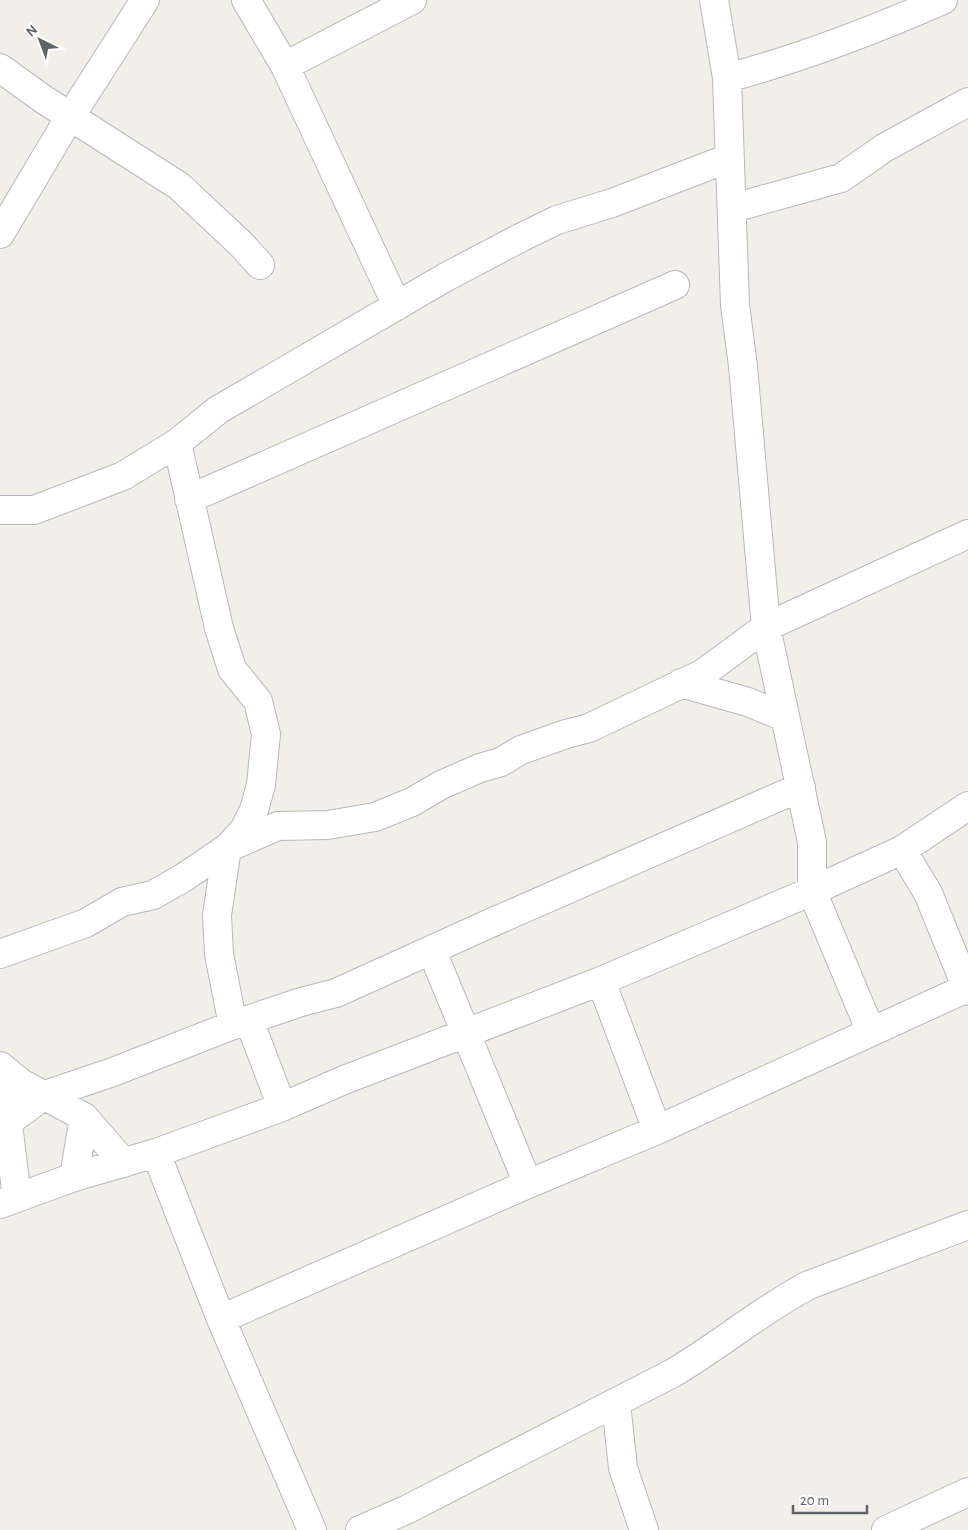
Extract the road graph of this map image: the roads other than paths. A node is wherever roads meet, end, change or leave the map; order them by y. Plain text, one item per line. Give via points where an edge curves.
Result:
1 (145, 0) edge
2 (246, 0) edge
3 (412, 0) edge
4 (714, 0) edge
5 (943, 0) edge
6 (285, 66) junction
7 (0, 68) edge
8 (727, 78) junction
9 (968, 102) edge
10 (72, 116) junction
11 (729, 158) junction
12 (732, 208) junction
13 (0, 234) edge
14 (260, 265) dead end
15 (675, 284) dead end
16 (397, 306) junction
17 (176, 443) junction
18 (189, 499) junction
19 (0, 510) edge
20 (968, 534) edge
21 (766, 627) junction
22 (681, 683) junction
23 (784, 717) junction
24 (801, 787) junction
25 (963, 814) edge
26 (227, 848) junction
27 (902, 850) junction
28 (812, 892) junction
29 (432, 951) junction
30 (0, 954) edge
31 (601, 981) junction
32 (967, 989) edge
33 (241, 1022) junction
34 (871, 1032) junction
35 (466, 1033) junction
36 (1, 1066) edge
37 (45, 1095) junction
38 (282, 1107) junction
39 (84, 1117) junction
40 (8, 1122) junction
41 (657, 1130) junction
42 (156, 1153) junction
43 (124, 1163) junction
44 (74, 1177) junction
45 (528, 1184) junction
46 (8, 1201) edge
47 (968, 1225) edge
48 (221, 1319) junction
49 (616, 1404) junction
50 (968, 1492) edge
51 (312, 1530) edge
52 (360, 1530) edge
53 (644, 1530) edge
54 (886, 1530) edge

1 - 10 street
2 - 6 street
3 - 6 street
4 - 8 street
5 - 8 street via 862,35
6 - 16 street
7 - 10 street
8 - 11 street
9 - 12 street via 884,148 841,178
10 - 13 street
10 - 14 street via 179,186
11 - 12 street
11 - 16 street via 557,220
12 - 21 street via 735,305 744,366
15 - 18 street
16 - 17 street via 218,410
17 - 18 street
17 - 19 street via 123,476 34,510
18 - 26 street via 219,628 232,669 258,701 266,734 261,785 254,810 244,830
20 - 21 street
21 - 22 street via 702,674
21 - 23 street
22 - 23 street via 748,702
22 - 26 street via 589,728 521,750 501,762 480,768 375,817 328,825 278,826
23 - 24 street
24 - 28 street via 812,842
24 - 29 street
25 - 27 street
26 - 30 street via 153,895 122,902 86,923
26 - 33 street via 217,915 219,954
27 - 28 street
27 - 32 street via 928,893
28 - 31 street
28 - 34 street
29 - 33 street via 336,993
29 - 35 street
31 - 35 street
31 - 41 street
32 - 34 street
33 - 37 street
33 - 38 street
34 - 41 street
35 - 38 street
35 - 45 street
36 - 37 street via 21,1083
36 - 40 street
37 - 39 street
37 - 40 street
38 - 42 street
39 - 43 street
39 - 44 street
40 - 46 street
41 - 45 street
42 - 43 street
42 - 48 street
43 - 44 street
44 - 46 street
45 - 48 street
47 - 49 street via 808,1285 712,1350
48 - 51 street
49 - 52 street
49 - 53 street via 623,1468
50 - 54 street

